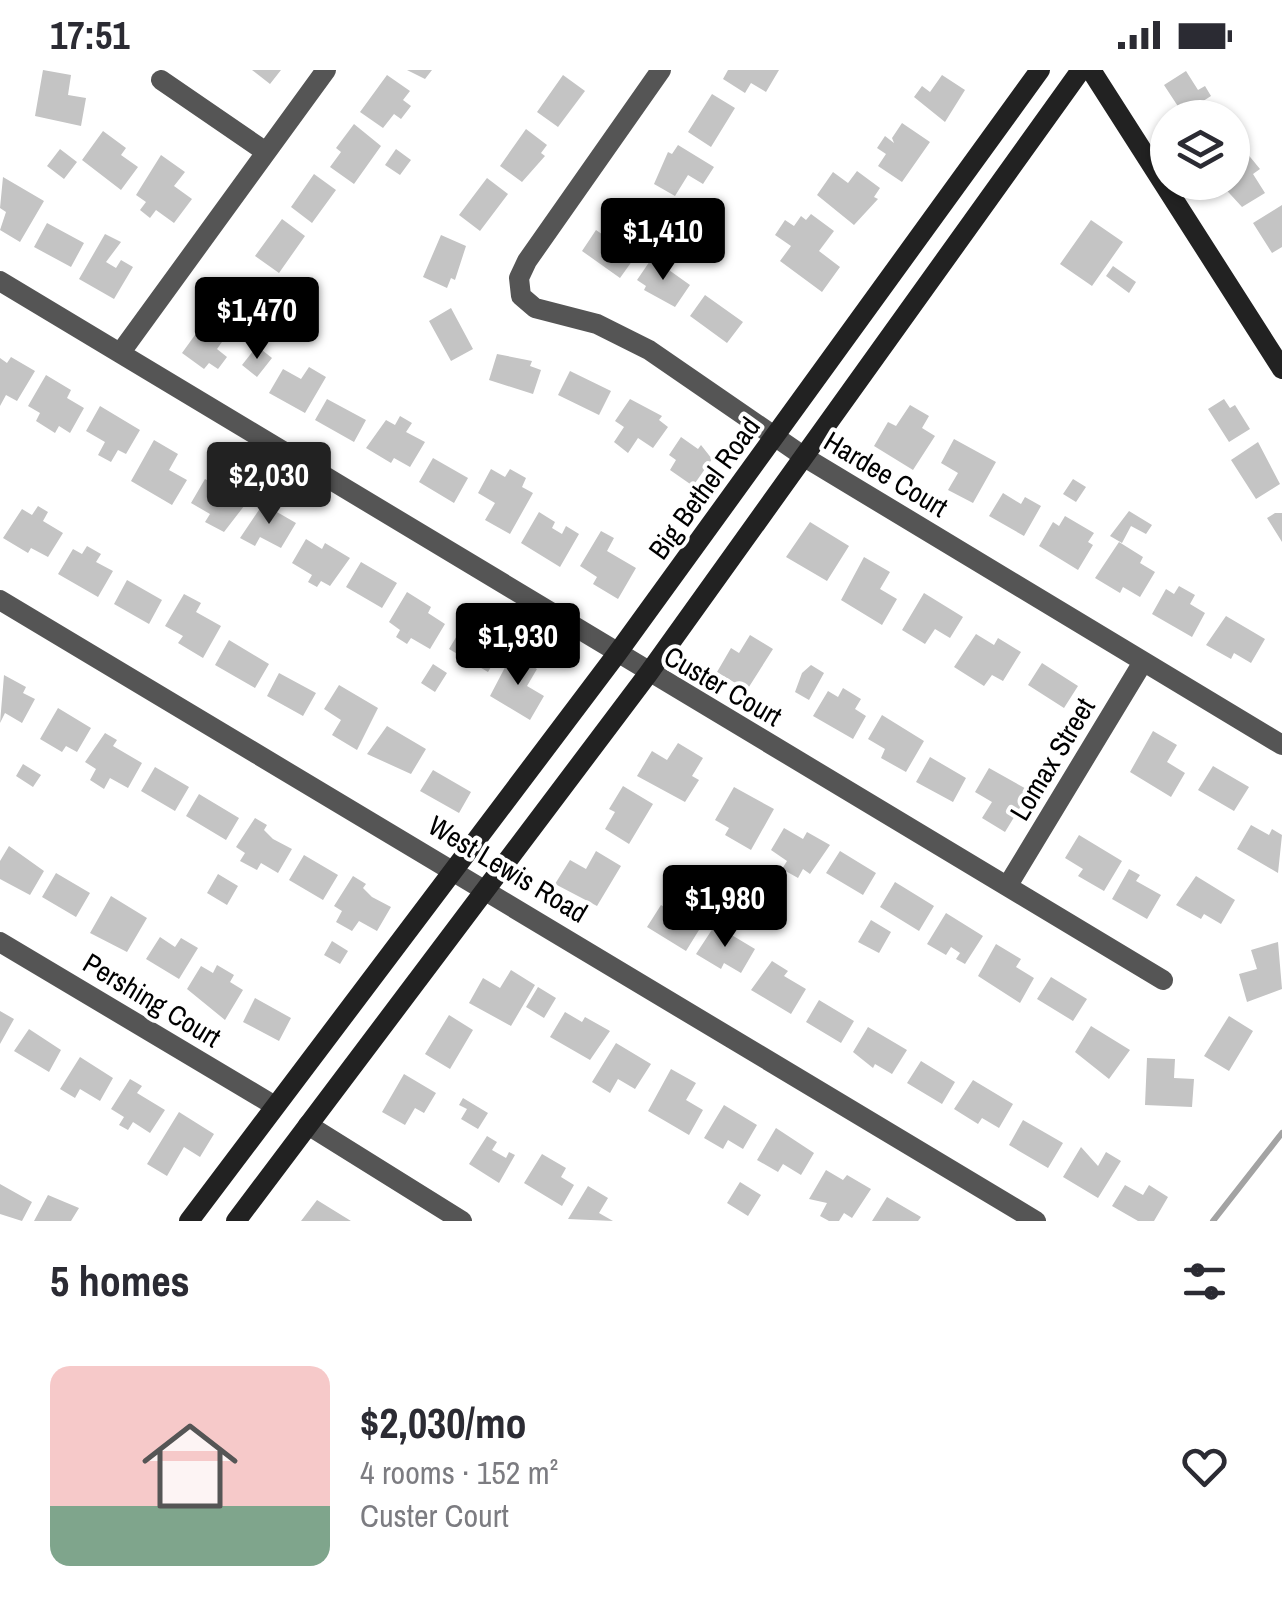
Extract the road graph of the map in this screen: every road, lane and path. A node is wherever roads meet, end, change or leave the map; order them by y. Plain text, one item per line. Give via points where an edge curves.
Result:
1 (326, 70) edge
2 (661, 70) edge
3 (1040, 70) edge
4 (1081, 70) edge
5 (1090, 70) edge
6 (161, 80) dead end
7 (266, 152) junction
8 (0, 281) edge
9 (121, 352) junction
10 (1282, 370) edge
11 (775, 437) junction
12 (806, 458) junction
13 (0, 600) edge
14 (616, 654) junction
15 (1143, 662) junction
16 (648, 674) junction
17 (1282, 745) edge
18 (454, 869) junction
19 (1008, 885) junction
20 (486, 888) junction
21 (0, 942) edge
22 (1163, 980) dead end
23 (275, 1106) junction
24 (308, 1125) junction
25 (189, 1221) edge
26 (236, 1221) edge
27 (462, 1221) edge
28 (1036, 1221) edge

1 - 7 street
2 - 11 street, Hardee Court via 546,233 519,278 522,296 535,308 598,324 650,350
3 - 11 main road, Big Bethel Road
4 - 12 main road
5 - 10 main road
6 - 7 street
7 - 9 street
8 - 9 street, Custer Court
9 - 14 street, Custer Court
11 - 12 street, Hardee Court
11 - 14 main road, Big Bethel Road
12 - 15 street, Hardee Court
12 - 16 main road
13 - 18 street, West Lewis Road
14 - 16 street, Custer Court
14 - 18 main road, Big Bethel Road
15 - 17 street, Hardee Court
15 - 19 street, Lomax Street
16 - 19 street, Custer Court
16 - 20 main road
18 - 20 street, West Lewis Road
18 - 23 main road, Big Bethel Road
19 - 22 street, Custer Court
20 - 24 main road
20 - 28 street, West Lewis Road
21 - 23 street, Pershing Court
23 - 25 main road, Big Bethel Road
24 - 26 main road
24 - 27 street

